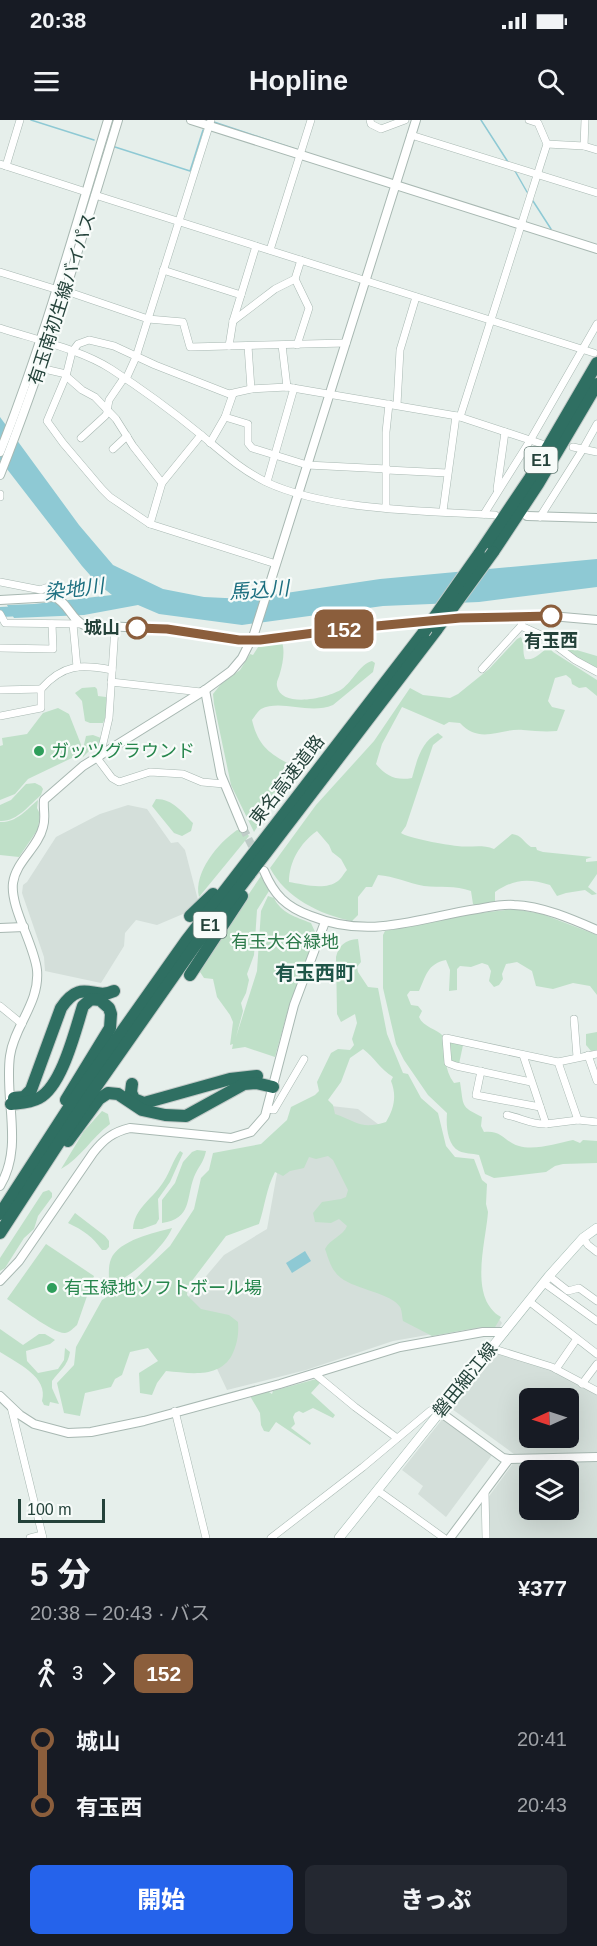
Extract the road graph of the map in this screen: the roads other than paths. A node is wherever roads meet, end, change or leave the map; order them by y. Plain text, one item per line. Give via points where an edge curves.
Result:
1 (20, 120) edge
2 (108, 120) edge
3 (118, 120) edge
4 (191, 120) edge
5 (311, 120) edge
6 (370, 120) edge
7 (405, 120) edge
8 (416, 120) edge
9 (529, 120) edge
10 (585, 120) edge
11 (210, 123) edge
12 (411, 135) junction
13 (547, 144) junction
14 (584, 146) junction
15 (597, 150) edge
16 (300, 155) junction
17 (3, 165) edge
18 (537, 176) junction
19 (396, 185) junction
20 (86, 192) junction
21 (597, 194) edge
22 (95, 195) junction
23 (178, 221) junction
24 (521, 226) junction
25 (256, 246) junction
26 (597, 249) edge
27 (270, 250) junction
28 (301, 260) junction
29 (163, 270) junction
30 (0, 272) edge
31 (295, 279) junction
32 (365, 280) junction
33 (55, 289) junction
34 (66, 291) junction
35 (241, 295) junction
36 (416, 297) junction
37 (148, 319) junction
38 (491, 320) junction
39 (233, 321) junction
40 (597, 324) edge
41 (0, 328) edge
42 (39, 341) junction
43 (346, 343) junction
44 (49, 344) junction
45 (282, 345) junction
46 (297, 345) junction
47 (229, 346) junction
48 (248, 346) junction
49 (584, 349) junction
50 (72, 352) junction
51 (136, 357) junction
52 (595, 358) edge
53 (40, 368) junction
54 (66, 375) junction
55 (125, 378) junction
56 (597, 384) edge
57 (290, 387) junction
58 (251, 389) junction
59 (234, 394) junction
60 (330, 394) junction
61 (393, 404) junction
62 (107, 411) junction
63 (225, 417) junction
64 (458, 417) junction
65 (17, 420) junction
66 (597, 424) edge
67 (505, 432) junction
68 (201, 435) junction
69 (127, 436) junction
70 (81, 438) dead end
71 (531, 440) junction
72 (210, 443) junction
73 (542, 444) dead end
74 (573, 447) dead end
75 (113, 449) dead end
76 (583, 449) junction
77 (0, 452) edge
78 (597, 452) edge
79 (274, 454) junction
80 (306, 465) junction
81 (387, 469) junction
82 (447, 473) junction
83 (0, 475) edge
84 (267, 482) junction
85 (162, 483) junction
86 (497, 493) junction
87 (297, 494) junction
88 (387, 507) junction
89 (443, 511) junction
90 (484, 514) junction
91 (495, 515) dead end
92 (527, 516) dead end
93 (540, 517) junction
94 (597, 518) edge
95 (150, 524) junction
96 (276, 564) junction
97 (0, 582) edge
98 (45, 588) dead end
99 (0, 600) edge
100 (2, 616) edge
101 (524, 616) junction
102 (597, 620) edge
103 (77, 622) junction
104 (52, 624) junction
105 (520, 626) junction
106 (115, 627) junction
107 (252, 637) junction
108 (0, 648) edge
109 (77, 667) junction
110 (482, 669) dead end
111 (112, 670) junction
112 (597, 672) edge
113 (111, 682) junction
114 (41, 688) junction
115 (0, 690) edge
116 (203, 691) junction
117 (0, 716) edge
118 (99, 757) junction
119 (224, 784) junction
120 (296, 815) junction
121 (277, 822) junction
122 (243, 828) tunnel mouth
123 (264, 871) dead end
124 (190, 916) dead end
125 (325, 922) junction
126 (24, 927) junction
127 (0, 928) edge
128 (597, 930) edge
129 (190, 975) dead end
130 (114, 991) dead end
131 (0, 1006) edge
132 (574, 1019) dead end
133 (22, 1024) junction
134 (597, 1054) edge
135 (523, 1055) junction
136 (588, 1055) junction
137 (577, 1057) junction
138 (304, 1059) dead end
139 (558, 1062) junction
140 (481, 1071) junction
141 (597, 1081) edge
142 (531, 1082) junction
143 (273, 1083) junction
144 (132, 1084) dead end
145 (10, 1101) junction
146 (540, 1107) junction
147 (267, 1109) junction
148 (507, 1115) dead end
149 (578, 1120) junction
150 (597, 1122) edge
151 (546, 1124) junction
152 (0, 1186) edge
153 (20, 1192) junction
154 (0, 1214) edge
155 (597, 1228) edge
156 (0, 1233) edge
157 (583, 1238) junction
158 (597, 1252) edge
159 (547, 1279) junction
160 (0, 1281) edge
161 (596, 1299) edge
162 (530, 1302) junction
163 (597, 1321) edge
164 (504, 1332) junction
165 (576, 1340) junction
166 (491, 1348) junction
167 (597, 1354) edge
168 (597, 1364) edge
169 (556, 1369) junction
170 (315, 1374) junction
171 (582, 1384) junction
172 (597, 1391) edge
173 (0, 1396) edge
174 (11, 1407) junction
175 (175, 1411) junction
176 (440, 1412) junction
177 (398, 1438) junction
178 (597, 1457) edge
179 (509, 1459) junction
180 (377, 1490) junction
181 (485, 1492) junction
182 (43, 1536) edge
183 (30, 1538) edge
184 (206, 1538) edge
185 (271, 1538) edge
186 (339, 1538) edge
187 (444, 1538) edge
188 (450, 1538) edge
189 (486, 1538) edge

1 - 17 street
2 - 20 street, 有玉南初生線バイパス
3 - 22 street, 有玉南初生線バイパス
4 - 11 street
5 - 16 street
6 - 7 street via 381,129
8 - 12 street
9 - 13 street via 538,123
10 - 14 street
11 - 16 street
11 - 23 street
12 - 18 street
12 - 19 street
13 - 14 street
13 - 18 street
14 - 15 street
16 - 19 street
16 - 27 street
17 - 20 street
18 - 21 street
18 - 24 street
19 - 24 street
19 - 32 street
20 - 33 street, 有玉南初生線バイパス
22 - 23 street
22 - 34 street, 有玉南初生線バイパス
23 - 25 street
23 - 29 street
24 - 26 street
24 - 38 street
25 - 27 street
25 - 35 street
27 - 28 street
28 - 31 street
28 - 32 street
29 - 35 street
29 - 37 street
30 - 33 street
31 - 39 street
31 - 46 street via 309,308
32 - 36 street
32 - 43 street
33 - 42 street, 有玉南初生線バイパス
34 - 37 street
34 - 44 street, 有玉南初生線バイパス
35 - 39 street
36 - 38 street
36 - 61 street via 400,350
37 - 47 street via 183,322 190,347
37 - 51 street
38 - 49 street
38 - 64 street
39 - 47 street
40 - 49 street
41 - 42 street
42 - 44 street
42 - 65 street, 有玉南初生線バイパス
43 - 46 street
43 - 60 street
44 - 50 street
44 - 53 street, 有玉南初生線バイパス
45 - 46 street
45 - 48 street
45 - 57 street
47 - 48 street
48 - 58 street
49 - 52 street
49 - 71 street
50 - 51 street via 78,344 89,340
50 - 54 street
50 - 55 street via 94,359
51 - 55 street
51 - 59 street
52 - 121 highway, 東名高速道路 / E1, bridge via 530,478 479,554
53 - 54 street
53 - 65 street, 有玉南初生線バイパス
54 - 62 street
54 - 95 street via 47,421 102,489
55 - 62 street via 109,400
55 - 68 street
56 - 120 highway, 東名高速道路 / E1, bridge via 493,552
57 - 58 street
57 - 60 street
57 - 79 street
58 - 59 street
59 - 63 street
60 - 61 street
60 - 80 street
61 - 64 street
61 - 81 street via 386,432
62 - 69 street
62 - 70 street
63 - 72 street
63 - 79 street via 248,424 248,443 252,448
64 - 67 street
64 - 82 street
65 - 77 street, 有玉南初生線バイパス
65 - 83 street, 有玉南初生線バイパス
66 - 76 street
67 - 71 street
67 - 86 street
68 - 72 street
68 - 85 street
69 - 75 street
69 - 85 street
71 - 73 street
71 - 86 street
72 - 84 street via 240,468
74 - 76 street
76 - 78 street
76 - 93 street
79 - 80 street
79 - 84 street
80 - 81 street
80 - 87 street
81 - 82 street
81 - 88 street
82 - 89 street
84 - 87 street
85 - 95 street
86 - 90 street
87 - 88 street
87 - 96 street
88 - 89 street
89 - 90 street
90 - 91 street
92 - 93 street
93 - 94 street
95 - 96 street
96 - 107 street
97 - 98 street
99 - 103 street via 61,600
100 - 104 street via 5,624
101 - 102 street
101 - 105 street
101 - 107 street
103 - 104 street
103 - 106 street
103 - 109 street
104 - 108 street via 53,649
105 - 110 street
105 - 112 street via 543,636
106 - 107 street
106 - 111 street
107 - 116 street via 238,664
109 - 111 street
109 - 114 street via 59,672
111 - 113 street
113 - 116 street
113 - 118 street via 109,718
114 - 115 street
114 - 117 street via 41,708
116 - 118 street
116 - 119 street
118 - 119 street via 118,782 150,772 183,774 202,782
118 - 126 street via 44,800 42,831 13,884
119 - 122 street
120 - 129 highway
120 - 153 highway, 東名高速道路 / E1 via 226,904
121 - 124 highway
121 - 153 highway, 東名高速道路 / E1 via 115,1041
123 - 125 street via 283,902
125 - 128 street via 380,927 513,905 553,913
125 - 143 street via 294,1005
126 - 127 street
126 - 133 street via 37,974 34,998
130 - 145 highway via 79,992 69,998 31,1090
131 - 133 street
132 - 137 street
133 - 145 street via 10,1056
134 - 136 street
135 - 139 street
135 - 140 street via 446,1038 448,1063
135 - 142 street
136 - 137 street
136 - 141 street
137 - 139 street
138 - 147 street via 274,1110
139 - 149 street
140 - 142 street
140 - 146 street via 476,1095
142 - 146 street
143 - 144 highway via 255,1076 239,1077 144,1102 134,1099
143 - 147 street
143 - 153 highway via 244,1084 196,1113 182,1116 142,1110 113,1092 104,1095
145 - 152 street via 12,1152 10,1167
145 - 153 highway via 34,1101 52,1088 83,1006 95,999 104,1002 111,1014 110,1028 74,1085
146 - 151 street
147 - 160 street via 261,1122 245,1135 231,1138 130,1128 105,1139 19,1261
148 - 151 street via 535,1125
149 - 150 street
149 - 151 street
153 - 154 highway, 東名高速道路 / E1
153 - 156 highway, 東名高速道路 / E1
155 - 157 main road, 磐田細江線
157 - 158 street
157 - 159 main road, 磐田細江線
159 - 161 street via 568,1291 579,1288
159 - 162 main road, 磐田細江線
159 - 163 street
162 - 164 main road, 磐田細江線
162 - 165 street
164 - 166 main road, 磐田細江線
164 - 170 street via 400,1347
165 - 167 street
165 - 169 street
166 - 169 street
166 - 176 main road, 磐田細江線
168 - 171 street
169 - 171 street
170 - 175 street
170 - 177 street
171 - 172 street
173 - 174 street
174 - 175 street via 34,1424 75,1433
174 - 182 street
175 - 184 street
176 - 177 street via 434,1408
176 - 179 street
176 - 180 main road, 磐田細江線
177 - 185 street
178 - 179 street
179 - 181 street
180 - 186 main road, 磐田細江線
180 - 187 street
181 - 188 street
181 - 189 street
182 - 183 street

